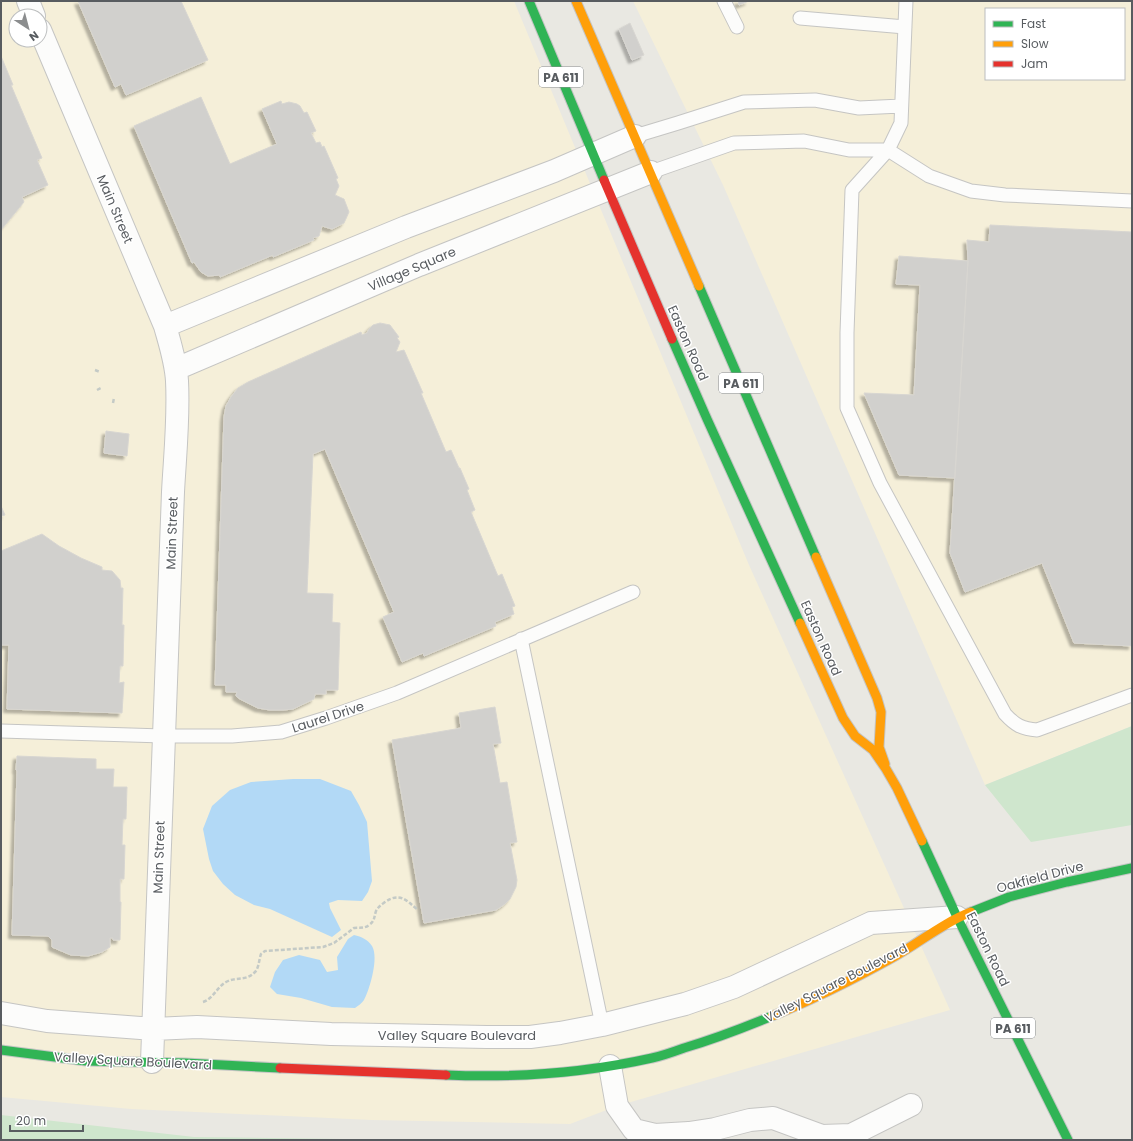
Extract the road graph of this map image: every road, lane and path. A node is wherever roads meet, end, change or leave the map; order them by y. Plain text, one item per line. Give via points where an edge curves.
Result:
1 (529, 1) edge
2 (576, 1) edge
3 (724, 1) edge
4 (906, 1) edge
5 (800, 18) dead end
6 (737, 27) dead end
7 (905, 27) junction
8 (48, 48) edge
9 (902, 106) junction
10 (635, 136) junction
11 (888, 150) junction
12 (593, 154) junction
13 (651, 172) junction
14 (608, 189) junction
15 (1132, 201) edge
16 (165, 326) junction
17 (176, 369) junction
18 (95, 370) dead end
19 (100, 372) dead end
20 (101, 388) dead end
21 (97, 390) dead end
22 (114, 398) dead end
23 (113, 403) dead end
24 (633, 592) dead end
25 (521, 638) junction
26 (1132, 694) edge
27 (1, 731) edge
28 (163, 736) junction
29 (886, 769) junction
30 (1132, 868) edge
31 (418, 910) dead end
32 (958, 917) junction
33 (197, 1003) dead end
34 (1, 1013) edge
35 (602, 1025) junction
36 (154, 1029) junction
37 (1, 1050) edge
38 (152, 1062) junction
39 (610, 1066) junction
40 (911, 1105) dead end
41 (1068, 1140) edge

1 - 12 main road, Easton Road / PA 611
2 - 10 main road, Easton Road / PA 611
3 - 6 lane
4 - 7 lane
5 - 7 lane
7 - 9 lane
8 - 16 street, Main Street
9 - 10 lane via 860,108 815,100 744,102
9 - 11 lane via 900,124
10 - 12 street
10 - 13 main road, Easton Road / PA 611
11 - 13 lane via 849,150 804,141 734,143
11 - 15 lane via 929,176 971,191
11 - 26 lane via 852,190 847,333 847,408 877,476 1005,714 1012,721 1025,729 1037,730
12 - 14 main road, Easton Road / PA 611
12 - 16 street
13 - 14 street, Village Square
13 - 29 main road, Easton Road / PA 611 via 877,698 881,712 879,747
14 - 17 street, Village Square via 419,265
14 - 29 main road, Easton Road / PA 611 via 707,419 843,718 855,736 873,750
16 - 17 street, Main Street
17 - 28 street, Main Street via 177,411
18 - 19 path
20 - 21 path
22 - 23 path
24 - 25 lane, Laurel Drive
25 - 28 lane, Laurel Drive via 397,693 281,732 232,736
25 - 35 lane
27 - 28 lane, Laurel Drive
28 - 36 street, Main Street
29 - 32 main road, Easton Road / PA 611
30 - 32 main road, Oakfield Drive via 1010,897
31 - 33 path via 406,899 394,898 380,906 373,922 368,926 354,928 323,948 265,951 261,954 257,970 249,977 226,982 205,1002
32 - 35 street, Valley Square Boulevard via 871,923 734,987 685,1004
32 - 39 main road, Valley Square Boulevard via 891,959 792,1008 698,1044 653,1058
32 - 41 main road, Easton Road / PA 611
34 - 36 street, Valley Square Boulevard via 47,1021
35 - 36 street, Valley Square Boulevard via 530,1037 331,1034 197,1027
36 - 38 street, Main Street
37 - 38 main road, Valley Square Boulevard via 86,1061
38 - 39 main road, Valley Square Boulevard via 486,1078
39 - 40 street via 617,1106 634,1130 655,1134 689,1133 750,1120 773,1118 822,1136 851,1135

